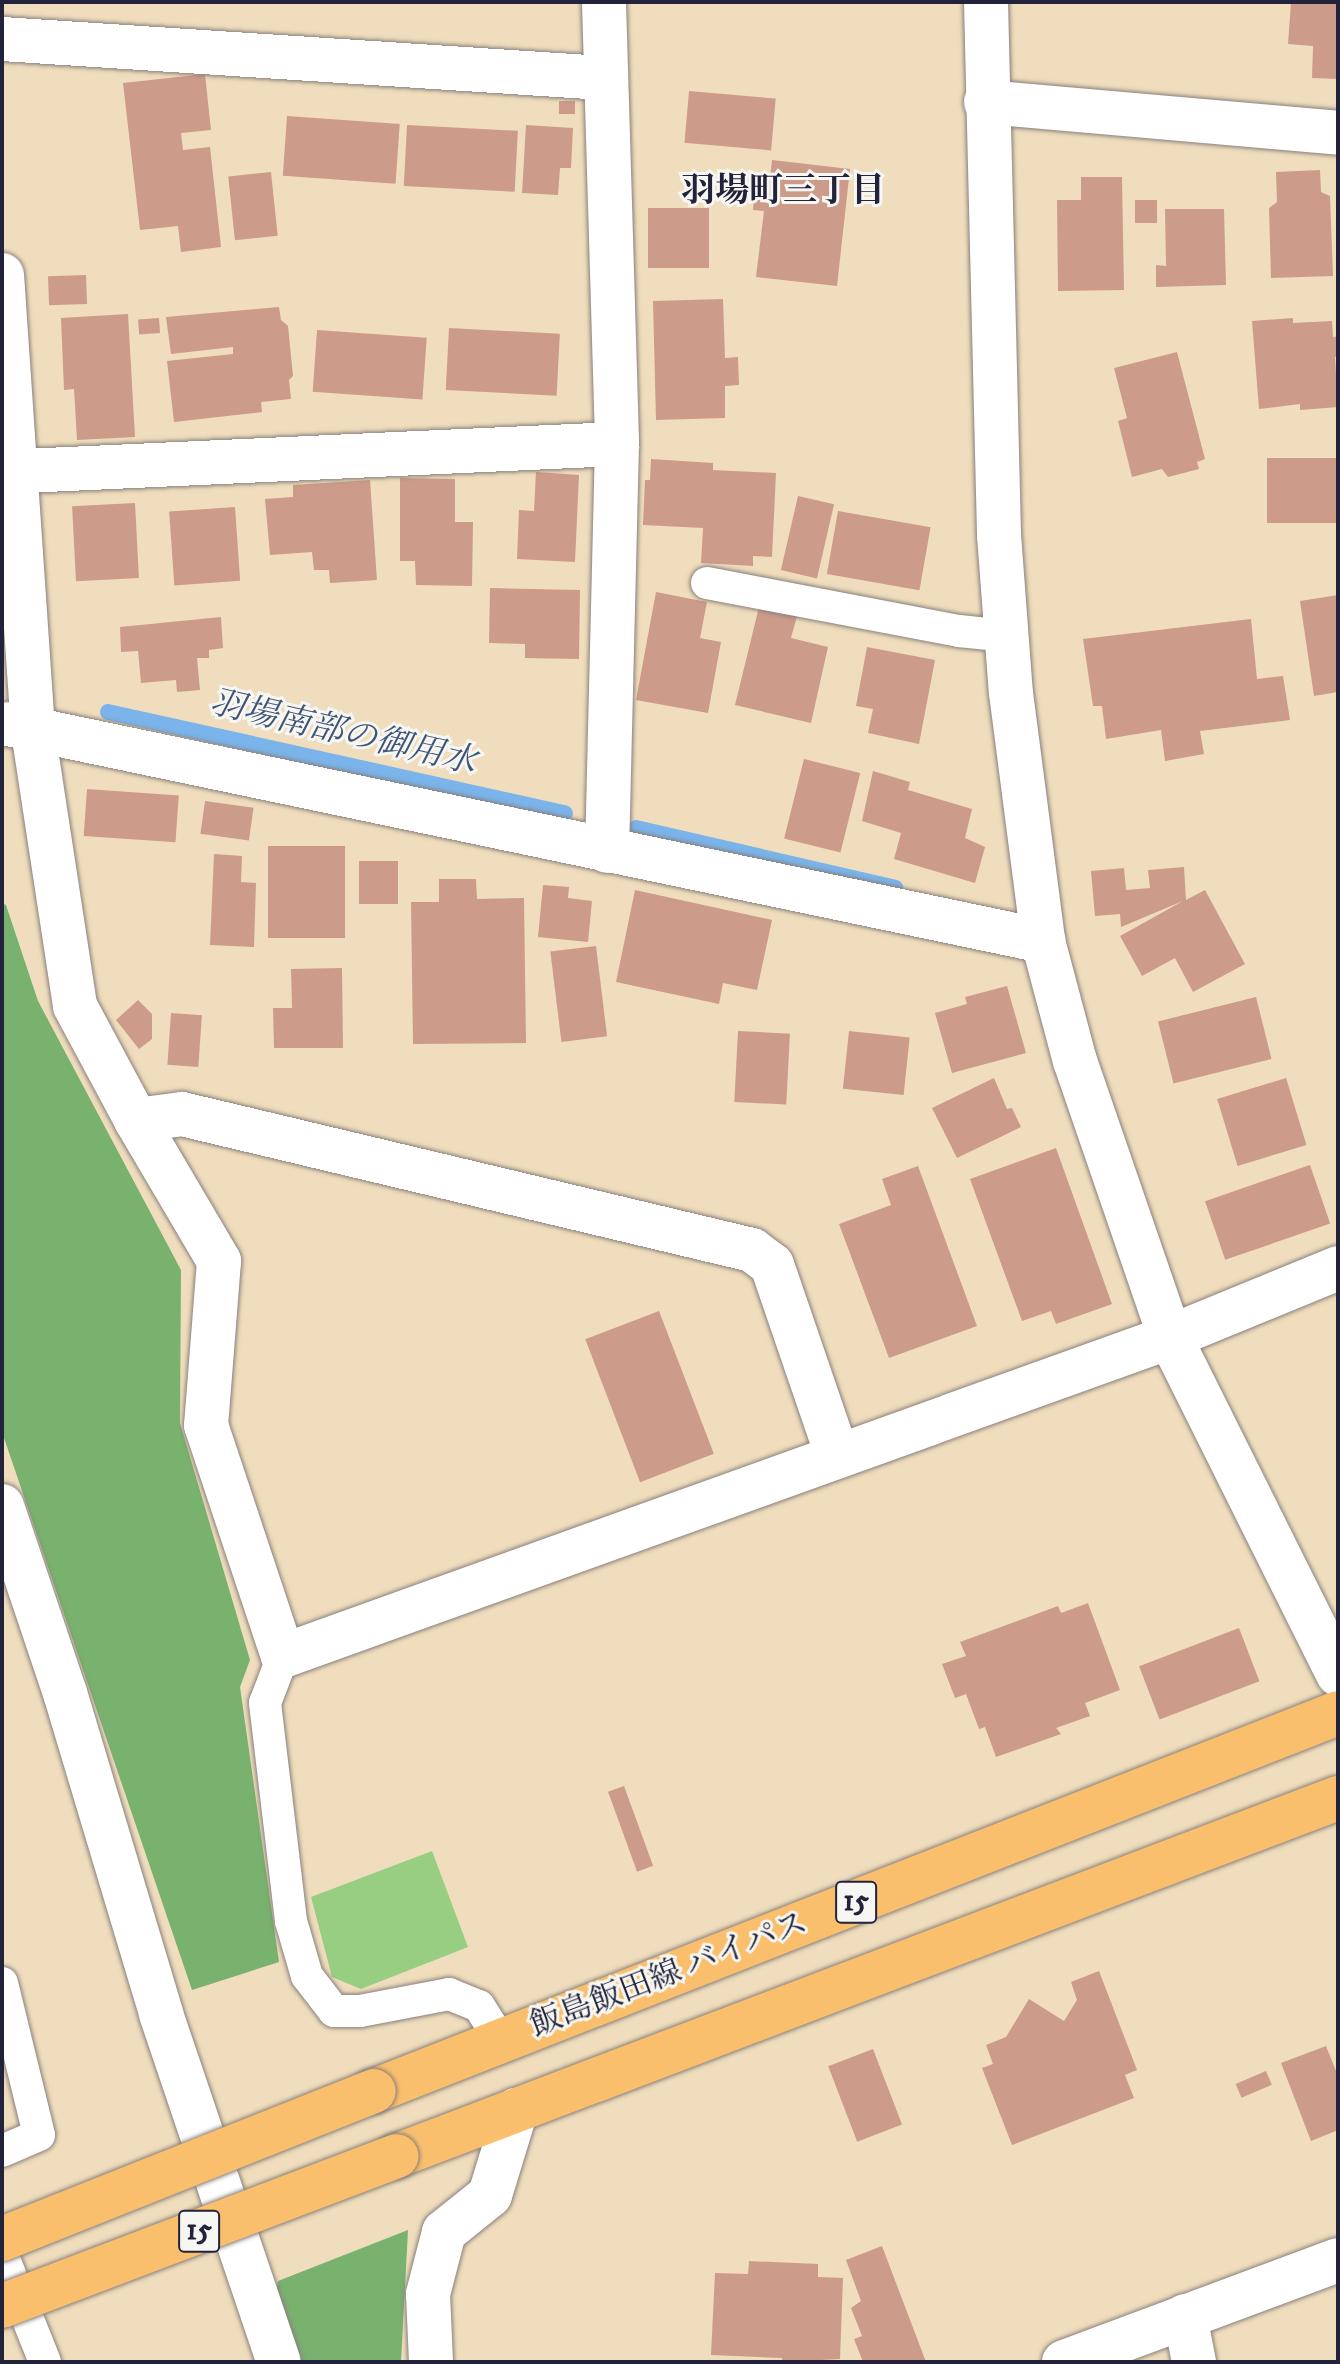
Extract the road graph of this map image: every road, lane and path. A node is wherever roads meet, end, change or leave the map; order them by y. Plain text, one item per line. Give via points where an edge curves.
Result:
1 (604, 2) edge
2 (986, 2) edge
3 (2, 39) edge
4 (604, 78) junction
5 (986, 102) junction
6 (1338, 133) edge
7 (2, 275) edge
8 (617, 444) junction
9 (8, 472) edge
10 (707, 583) dead end
11 (1007, 636) junction
12 (17, 726) edge
13 (607, 851) junction
14 (1043, 941) junction
15 (136, 1120) junction
16 (1338, 1268) edge
17 (1170, 1337) junction
18 (837, 1455) junction
19 (2, 1506) edge
20 (283, 1656) junction
21 (1338, 1674) edge
22 (1338, 1713) edge
23 (1338, 1798) edge
24 (2, 1983) edge
25 (501, 2041) junction
26 (516, 2110) junction
27 (2, 2151) edge
28 (2, 2239) edge
29 (2, 2254) edge
30 (1338, 2260) edge
31 (2, 2306) edge
32 (1185, 2316) junction
33 (45, 2362) edge
34 (279, 2362) edge
35 (431, 2362) edge
36 (1064, 2362) edge
37 (1194, 2362) edge

1 - 4 street
2 - 5 street
3 - 4 street
4 - 8 street
5 - 6 street
5 - 11 street via 999,535
7 - 9 street
8 - 9 street
8 - 13 street
9 - 12 street
10 - 11 lane
11 - 14 street
12 - 13 street
12 - 15 street via 75,1006
13 - 14 street
14 - 17 street via 1075,1061
15 - 18 street via 182,1114 752,1250 772,1265
15 - 20 street via 219,1261 206,1425
16 - 17 street
17 - 18 street
17 - 21 street
18 - 20 street
19 - 34 street via 65,1693 161,2014
20 - 25 lane via 265,1703 291,1921 307,1976 334,2011 449,1994 479,2006
22 - 25 main road, 飯島飯田線 バイパス / 15
23 - 26 main road, 15
24 - 27 lane via 39,2135
25 - 28 main road, 飯島飯田線 バイパス / 15, bridge
26 - 31 main road, 15, bridge
26 - 35 street via 490,2195 444,2232 428,2294
29 - 33 lane
30 - 32 street
32 - 36 street
32 - 37 street

